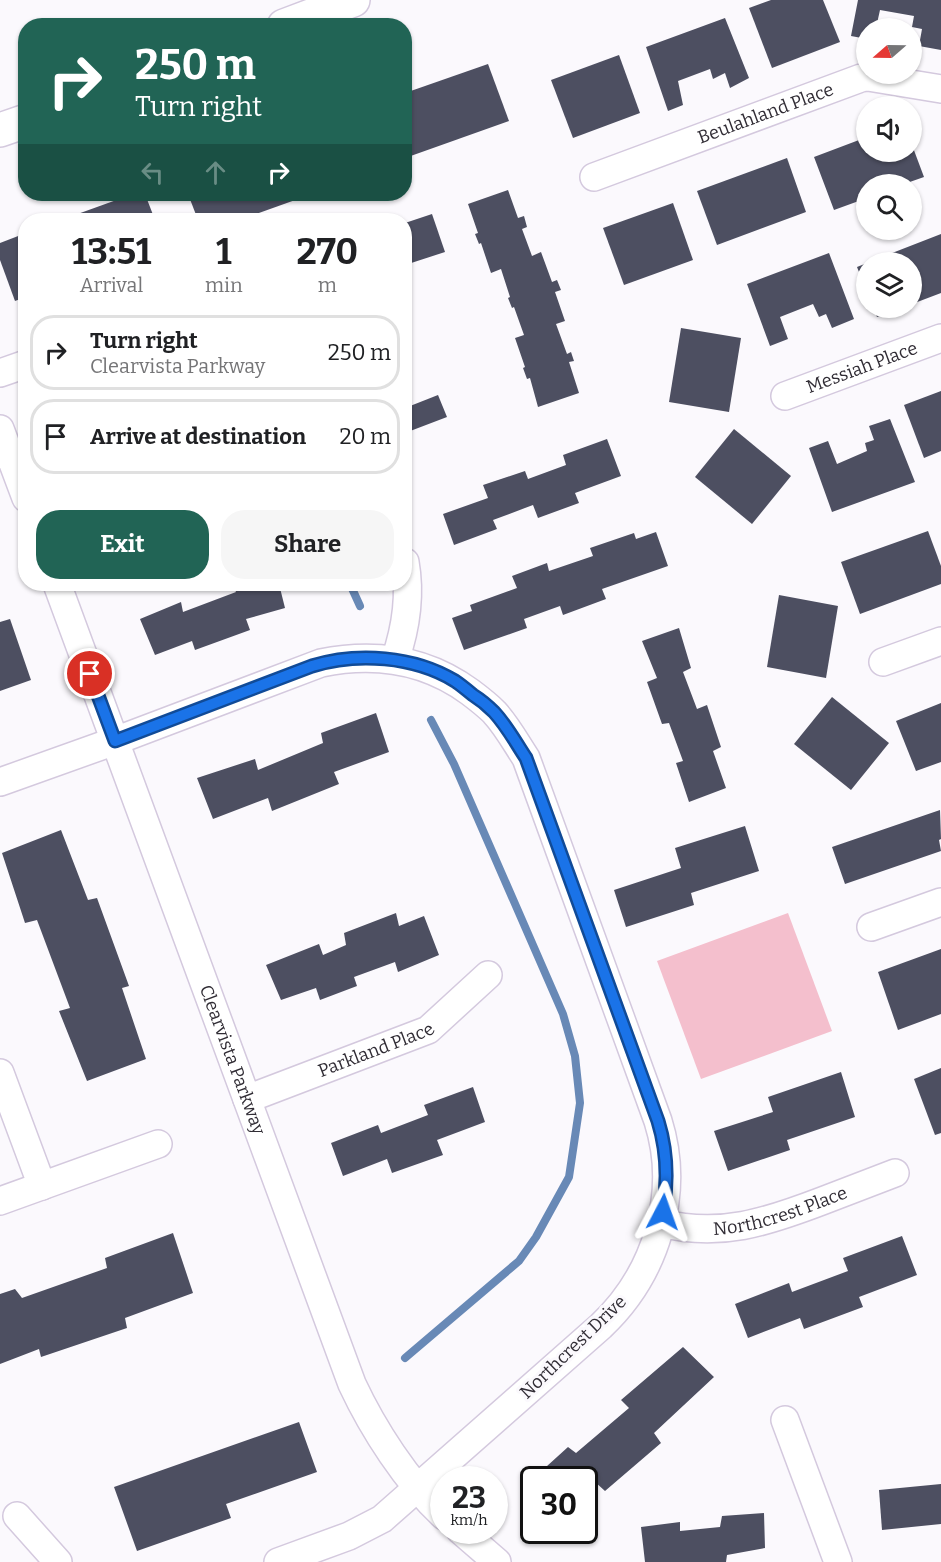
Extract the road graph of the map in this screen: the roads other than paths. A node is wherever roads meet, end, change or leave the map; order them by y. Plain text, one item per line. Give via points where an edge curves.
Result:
1 (354, 0) edge
2 (306, 18) edge
3 (941, 89) edge
4 (18, 124) edge
5 (0, 130) edge
6 (594, 177) dead end
7 (941, 338) edge
8 (18, 367) edge
9 (0, 374) edge
10 (785, 396) dead end
11 (0, 429) edge
12 (18, 477) edge
13 (60, 591) edge
14 (408, 591) edge
15 (941, 641) edge
16 (395, 660) junction
17 (883, 662) dead end
18 (115, 741) junction
19 (0, 782) edge
20 (941, 902) edge
21 (871, 927) dead end
22 (488, 975) dead end
23 (0, 1073) edge
24 (247, 1099) junction
25 (158, 1144) dead end
26 (895, 1173) dead end
27 (42, 1186) junction
28 (0, 1201) edge
29 (661, 1223) junction
30 (785, 1420) dead end
31 (418, 1488) junction
32 (430, 1501) edge
33 (17, 1516) dead end
34 (476, 1544) edge
35 (58, 1562) edge
36 (278, 1562) edge
37 (497, 1562) edge
38 (838, 1562) edge

1 - 2 street
3 - 6 street, Beulahland Place via 868,77 857,79
4 - 5 street
7 - 10 street, Messiah Place
8 - 9 street
11 - 12 street
13 - 18 street, Clearvista Parkway
14 - 16 street via 403,637
15 - 17 street
16 - 18 street, Northcrest Drive via 358,658 321,663
16 - 29 street, Northcrest Drive via 444,676 479,699 504,723 526,758 661,1132 666,1178
18 - 19 street, Northcrest Drive
18 - 24 street, Clearvista Parkway
20 - 21 street
22 - 24 street, Parkland Place via 428,1030
23 - 27 street
24 - 31 street, Clearvista Parkway via 352,1384 381,1437
25 - 27 street
26 - 29 street, Northcrest Place via 776,1218 743,1226 695,1228
27 - 28 street
29 - 31 street, Northcrest Drive via 645,1269 610,1317
30 - 38 street
31 - 32 street, Clearvista Parkway
31 - 36 street, Northcrest Drive via 373,1525
33 - 35 street
34 - 37 street

